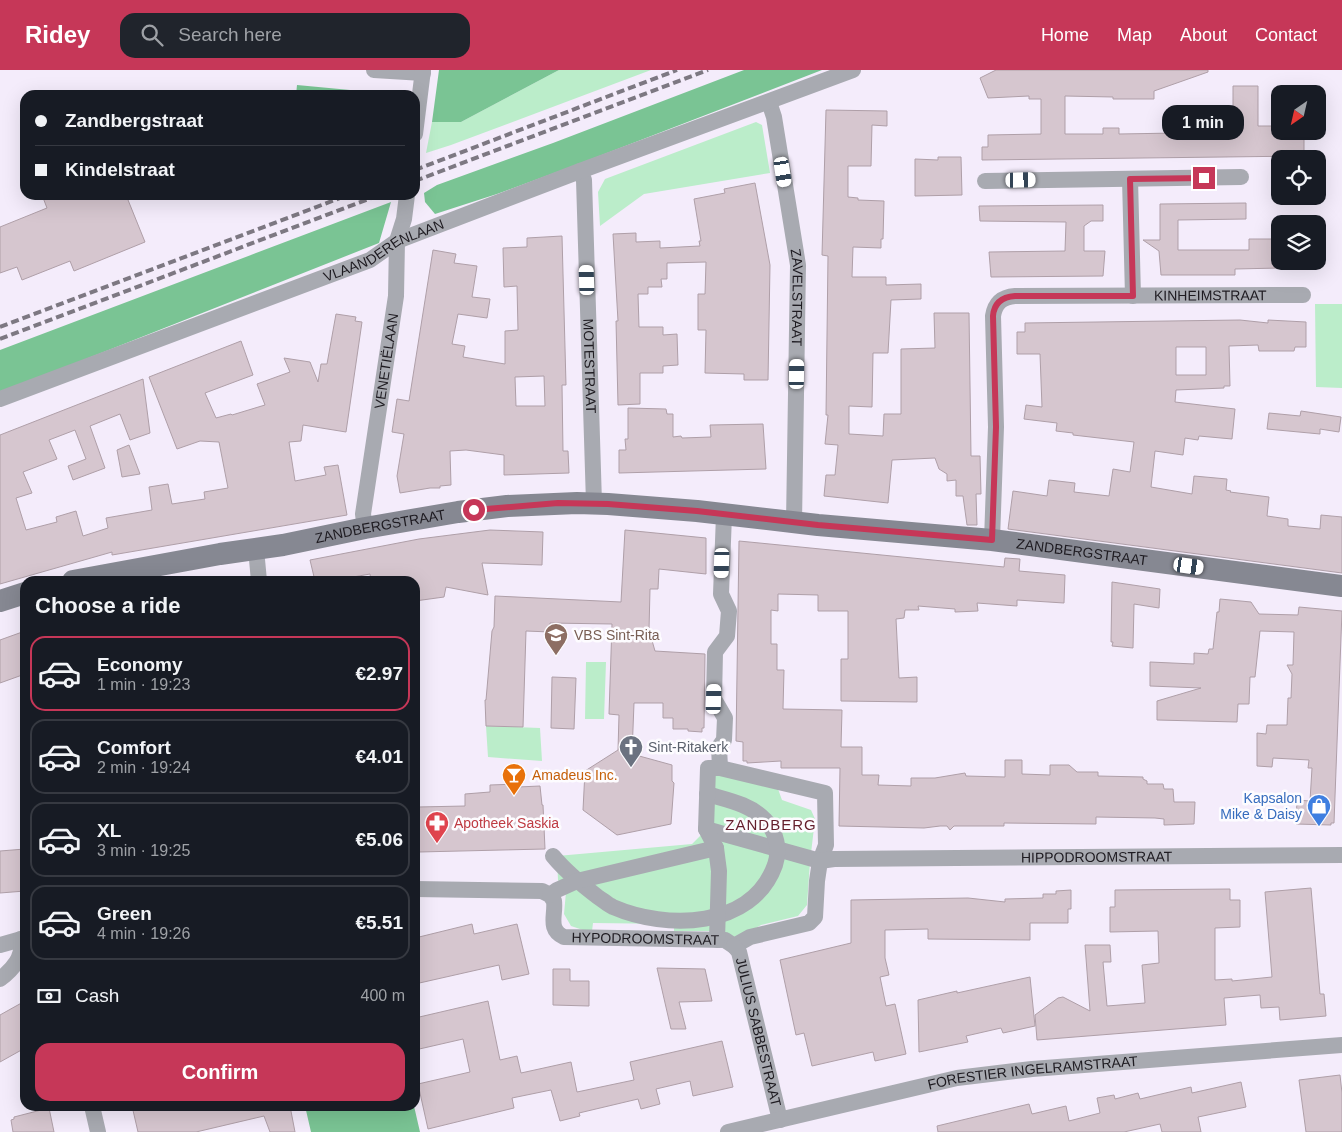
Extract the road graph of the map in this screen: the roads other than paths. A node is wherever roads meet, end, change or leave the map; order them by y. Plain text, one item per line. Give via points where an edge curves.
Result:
1 (374, 70) edge
2 (853, 70) edge
3 (423, 72) edge
4 (420, 95) edge
5 (769, 102) junction
6 (580, 170) junction
7 (1241, 177) dead end
8 (1130, 179) junction
9 (985, 181) dead end
10 (406, 200) edge
11 (397, 241) junction
12 (1304, 295) dead end
13 (1133, 296) junction
14 (0, 399) edge
15 (594, 503) junction
16 (724, 515) junction
17 (794, 523) junction
18 (365, 528) junction
19 (992, 540) junction
20 (256, 548) junction
21 (100, 576) edge
22 (259, 576) edge
23 (1342, 586) edge
24 (20, 594) edge
25 (0, 601) edge
26 (720, 768) junction
27 (707, 794) junction
28 (706, 829) junction
29 (716, 848) junction
30 (778, 848) junction
31 (1342, 855) edge
32 (553, 856) dead end
33 (820, 861) junction
34 (576, 881) junction
35 (420, 889) edge
36 (550, 896) junction
37 (717, 916) junction
38 (20, 939) edge
39 (717, 940) junction
40 (0, 945) edge
41 (734, 946) junction
42 (20, 957) edge
43 (0, 979) edge
44 (1342, 1045) edge
45 (93, 1111) edge
46 (780, 1120) junction
47 (98, 1132) edge
48 (728, 1132) edge

1 - 3 street
2 - 5 street, VLAANDERENLAAN
3 - 4 street
5 - 6 street, VLAANDERENLAAN
5 - 17 street, ZAVELSTRAAT via 798,265
6 - 11 street, VLAANDERENLAAN
6 - 15 street, MOTESTRAAT via 584,180
7 - 8 street
8 - 9 street
8 - 13 street
10 - 11 street, VENETIËLAAN
11 - 14 street, VLAANDERENLAAN via 370,260
11 - 18 street, VENETIËLAAN via 396,296 362,514
12 - 13 street, KINHEIMSTRAAT
13 - 19 street, KINHEIMSTRAAT via 1015,296 1006,297 996,305 993,316 996,427
15 - 16 street, ZANDBERGSTRAAT
15 - 18 street, ZANDBERGSTRAAT via 507,506
16 - 17 street, ZANDBERGSTRAAT
16 - 26 street via 721,594 729,611 727,636 715,652 714,699 725,718 724,740 719,747
17 - 19 street, ZANDBERGSTRAAT
18 - 20 street, ZANDBERGSTRAAT
19 - 23 street, ZANDBERGSTRAAT
20 - 21 street, ZANDBERGSTRAAT
20 - 22 street
24 - 25 street
26 - 27 street via 708,768
26 - 33 street, HYPODROOMSTRAAT via 825,793 826,845
27 - 28 street
27 - 30 street via 756,812 766,820
28 - 29 street
28 - 30 street
29 - 34 street
29 - 37 street
30 - 33 street
30 - 37 street via 774,867 760,892 750,902
31 - 33 street, HIPPODROOMSTRAAT
32 - 34 street
33 - 41 street, HYPODROOMSTRAAT via 815,918 810,923 750,936
34 - 36 street
34 - 37 street via 612,907 648,918 702,920
35 - 36 street via 539,890
36 - 39 street, HYPODROOMSTRAAT via 555,903 553,927 564,937
37 - 39 street
38 - 40 street
39 - 41 street, HYPODROOMSTRAAT via 725,940
41 - 46 street, JULIUS SABBESTRAAT via 739,952
42 - 43 street via 12,970
44 - 46 street, FORESTIER INGELRAMSTRAAT via 985,1074
45 - 47 street
46 - 48 street, FORESTIER INGELRAMSTRAAT

